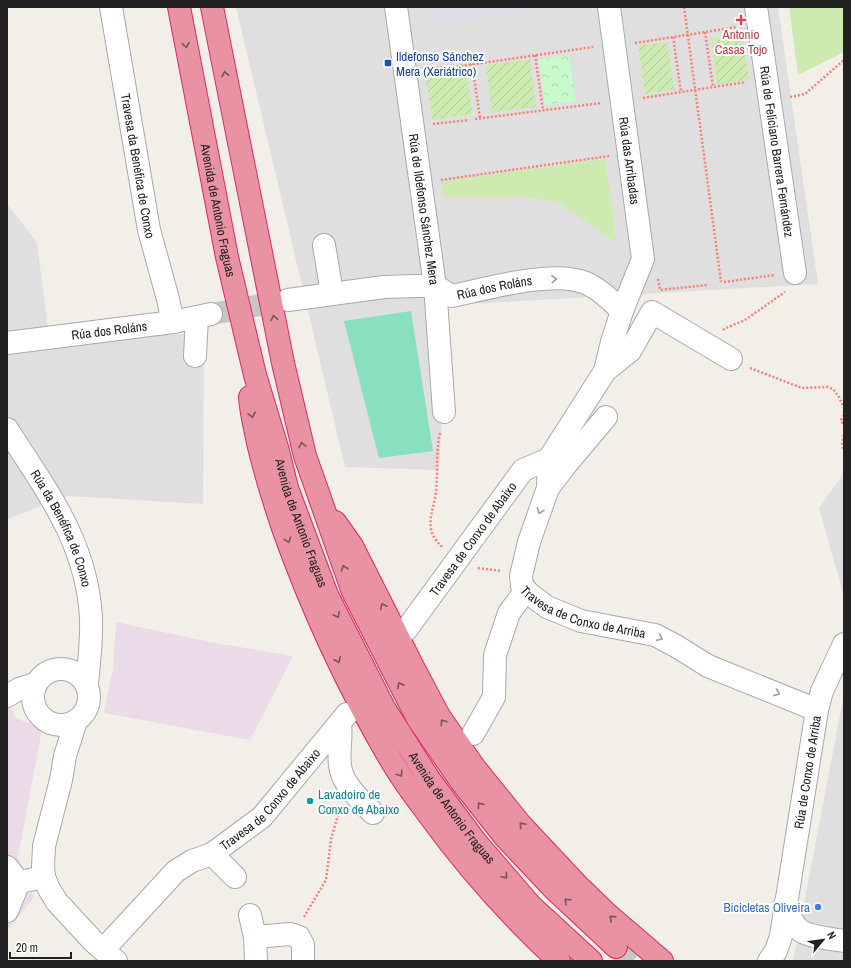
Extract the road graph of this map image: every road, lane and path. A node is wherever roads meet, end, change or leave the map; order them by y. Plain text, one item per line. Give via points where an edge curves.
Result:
1 (111, 7) edge
2 (179, 7) edge
3 (212, 7) edge
4 (396, 7) edge
5 (609, 7) edge
6 (684, 7) edge
7 (756, 7) edge
8 (740, 27) dead end
9 (705, 32) junction
10 (688, 35) junction
11 (673, 37) junction
12 (631, 43) dead end
13 (589, 48) dead end
14 (535, 55) junction
15 (844, 60) edge
16 (472, 64) junction
17 (419, 70) dead end
18 (748, 82) dead end
19 (713, 87) junction
20 (695, 90) junction
21 (681, 92) junction
22 (639, 98) dead end
23 (603, 103) dead end
24 (770, 103) junction
25 (543, 110) junction
26 (480, 118) junction
27 (475, 119) dead end
28 (469, 120) dead end
29 (427, 125) dead end
30 (604, 156) dead end
31 (447, 179) dead end
32 (324, 245) dead end
33 (795, 273) joint
34 (768, 276) dead end
35 (659, 280) dead end
36 (707, 285) dead end
37 (435, 286) junction
38 (332, 293) junction
39 (288, 300) tunnel mouth
40 (622, 311) junction
41 (173, 322) junction
42 (7, 343) edge
43 (249, 348) junction
44 (195, 356) dead end
45 (731, 359) junction
46 (605, 371) junction
47 (444, 412) joint
48 (606, 417) dead end
49 (844, 426) edge
50 (7, 428) edge
51 (844, 435) edge
52 (844, 450) edge
53 (549, 459) junction
54 (548, 488) junction
55 (321, 502) junction
56 (442, 546) dead end
57 (479, 568) dead end
58 (502, 571) dead end
59 (526, 590) junction
60 (406, 630) dead end
61 (91, 638) junction
62 (842, 652) edge
63 (68, 669) junction
64 (87, 684) junction
65 (34, 694) junction
66 (7, 696) edge
67 (817, 710) junction
68 (76, 721) junction
69 (48, 722) junction
70 (473, 734) dead end
71 (65, 756) junction
72 (368, 807) joint
73 (212, 854) junction
74 (13, 874) edge
75 (44, 877) junction
76 (235, 877) dead end
77 (785, 904) junction
78 (7, 911) edge
79 (250, 915) dead end
80 (781, 936) junction
81 (255, 937) junction
82 (300, 937) junction
83 (844, 941) edge
84 (616, 947) tunnel mouth
85 (110, 956) edge
86 (256, 961) edge
87 (303, 961) edge
88 (559, 961) edge
89 (591, 961) edge
90 (662, 961) edge
91 (769, 961) edge
92 (780, 961) edge

1 - 41 street, Travesa da Benéfica de Conxo via 149,230
2 -> 43 highway, Avenida de Antonio Fraguas via 227,257
55 -> 3 highway, Avenida de Antonio Fraguas via 305,456 283,363
4 - 37 street, Rúa de Ildefonso Sánchez Mera
5 - 40 street, Rúa das Arribadas via 644,259
6 - 10 path
7 - 24 street, Rúa de Feliciano Barrera Fernández
8 - 9 path
9 - 10 path
9 - 19 path
10 - 11 path
10 - 20 path
11 - 12 path
11 - 21 path
13 - 14 path
14 - 16 path
14 - 25 path
15 - 24 path via 805,94
16 - 17 path
16 - 26 path
18 - 19 path
19 - 20 path
20 - 21 path
20 - 34 path via 722,282
21 - 22 path
23 - 25 path
24 - 33 street, Rúa de Feliciano Barrera Fernández
25 - 26 path
26 - 27 path
28 - 29 path
30 - 31 path
32 - 38 street
33 - 45 path via 788,290 720,334 720,344
35 - 36 path via 660,290
37 - 38 street via 384,287
37 -> 40 street, Rúa dos Roláns via 452,296 536,279 568,278 588,283
37 - 47 street, Rúa de Ildefonso Sánchez Mera
38 - 39 street
40 - 46 street
41 - 42 street, Rúa dos Roláns
41 - 44 street, Rúa dos Roláns via 204,316
43 -> 88 highway via 250,410 266,473 297,567 350,686 390,758 444,836 476,875
43 -> 89 highway, Avenida de Antonio Fraguas via 290,495 328,595 384,708 429,779 475,841 530,905
45 - 46 street via 652,312 630,351
45 - 49 path via 802,388 834,389 844,408
46 - 53 street
47 - 56 path via 438,442 435,498 430,519 431,530
48 - 54 street
50 - 61 street, Rúa da Benéfica de Conxo via 58,509 78,552 88,593
51 - 52 path
53 - 54 street, Travesa de Conxo de Arriba
53 - 60 street, Travesa de Conxo de Abaixo via 523,470
54 -> 59 street, Travesa de Conxo de Arriba via 529,542 522,573 522,586
84 -> 55 highway, Avenida de Antonio Fraguas via 554,889 504,837 418,719 352,592
90 -> 55 highway via 606,913 551,858 474,767 439,716 352,546
57 - 58 path
59 -> 67 street, Travesa de Conxo de Arriba via 547,607 581,621 655,635 708,666
59 - 70 street via 508,613 495,656 494,697
61 - 63 street
61 - 64 street, Rúa da Benéfica de Conxo
62 - 67 street, Rúa de Conxo de Arriba via 822,691
63 - 64 street via 82,677
63 - 65 street via 50,670 45,673
64 - 68 street, Rúa da Benéfica de Conxo via 90,697 87,708
65 - 66 street via 18,689
65 - 69 street via 36,711
67 - 77 street, Rúa de Conxo de Arriba
68 - 69 street via 63,725
68 - 71 street, Rúa da Benéfica de Conxo
69 - 71 street
71 - 75 street, Rúa da Benéfica de Conxo via 44,846
72 - 73 street, Travesa de Conxo de Abaixo via 347,785 342,775 340,763 344,719 262,817
72 - 82 path via 341,805 332,839 326,880 300,924
73 - 76 street, Travesa de Conxo de Abaixo
73 - 85 street, Travesa de Conxo de Abaixo via 192,861 176,871
74 - 75 street
74 - 78 street
75 - 85 street, Rúa da Benéfica de Conxo via 57,902
77 - 80 street, Rúa de Conxo de Arriba
77 - 83 street via 793,922 801,931
79 - 81 street
80 - 91 street
80 - 92 street
81 - 82 street via 290,934
81 - 86 street
82 - 87 street

